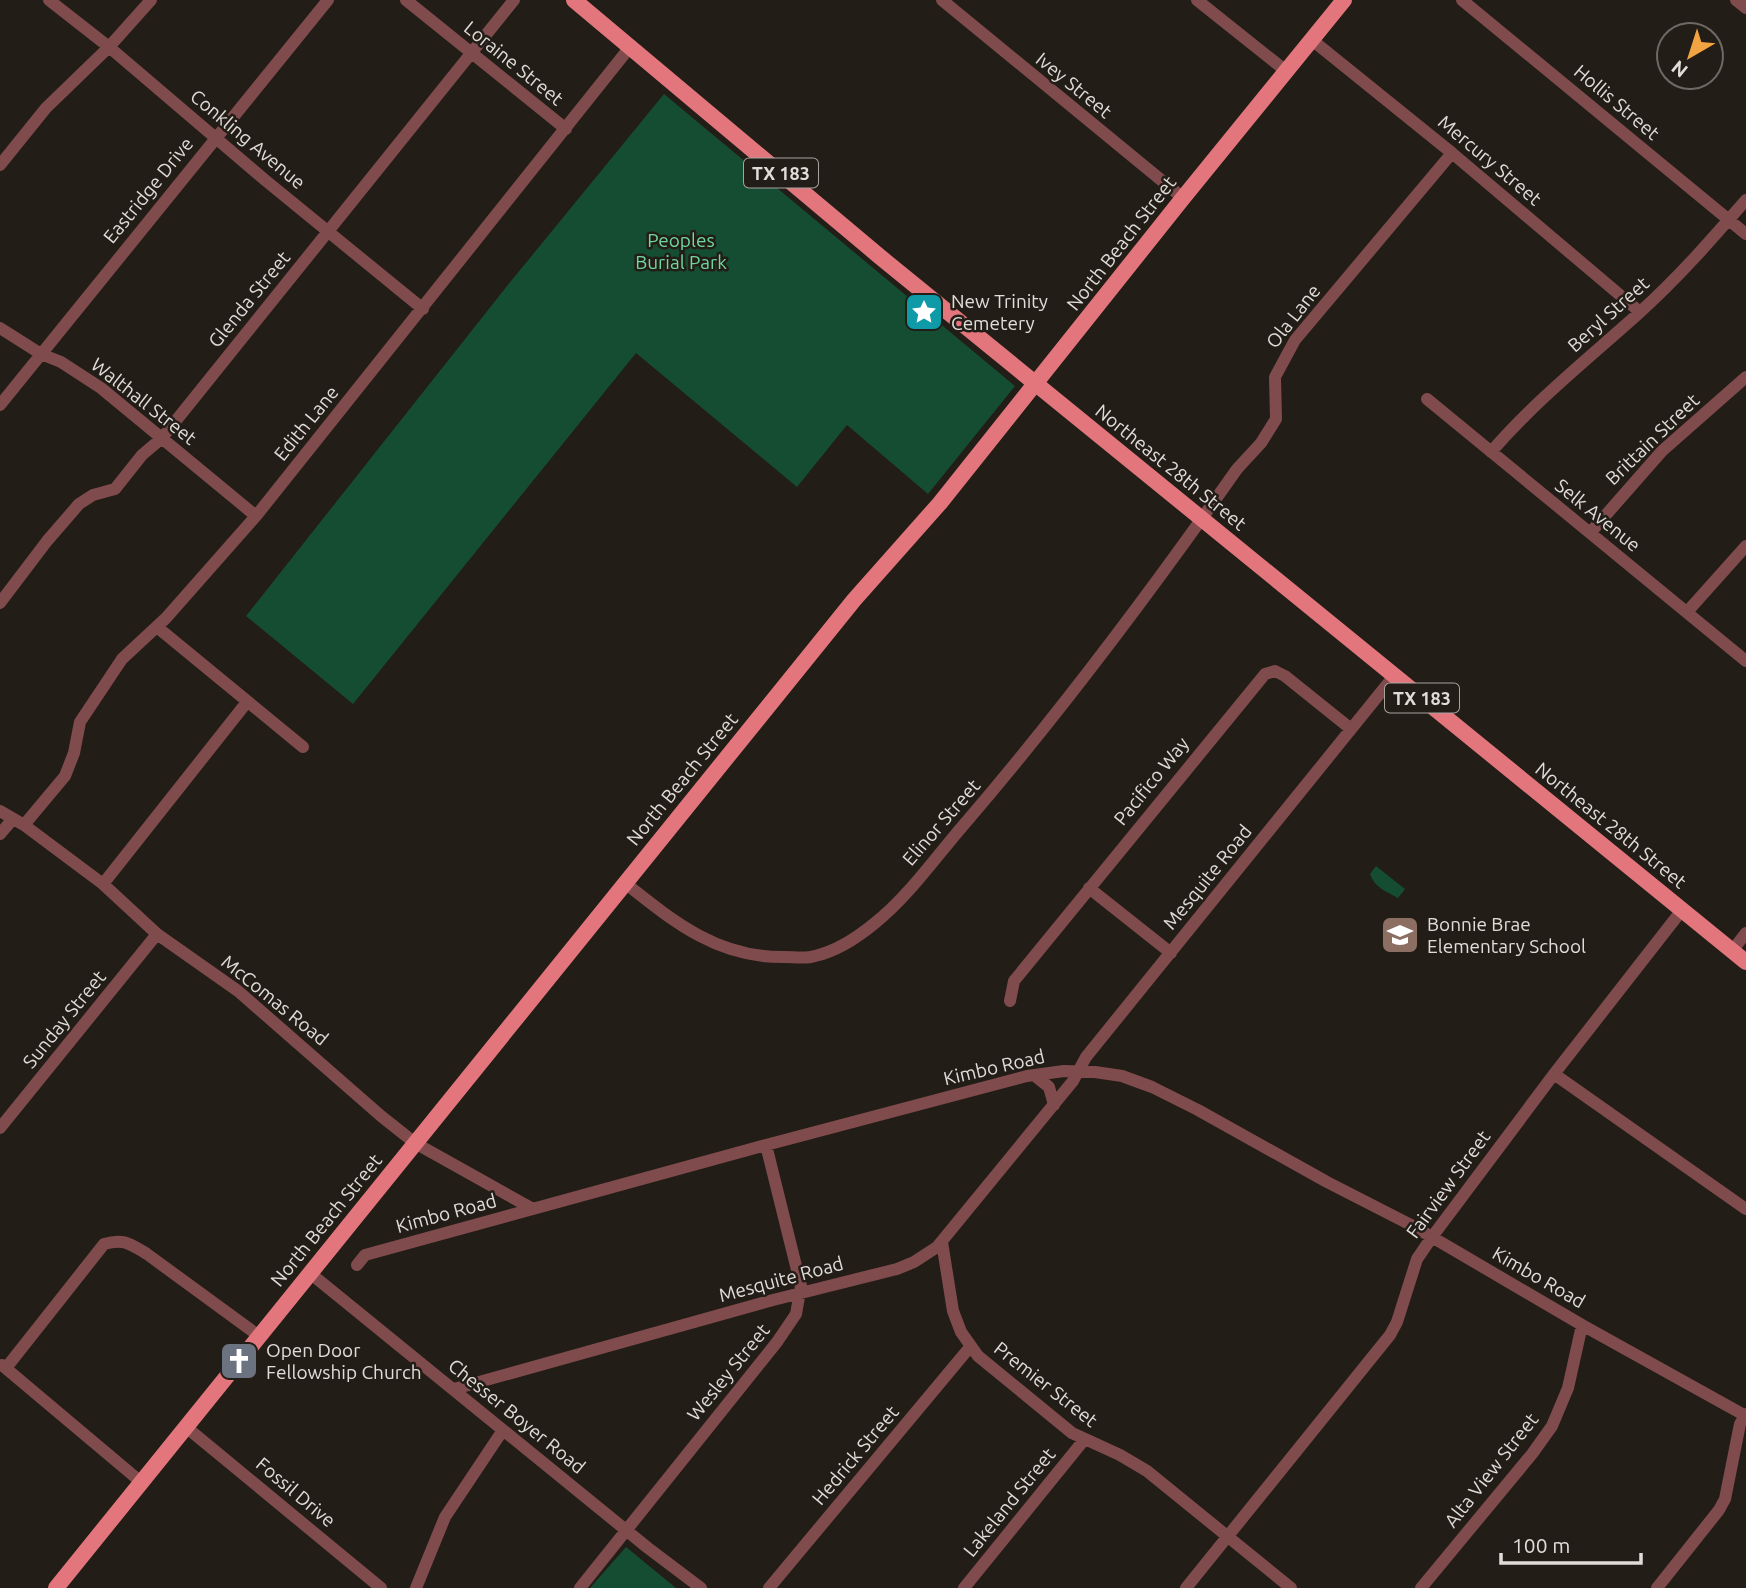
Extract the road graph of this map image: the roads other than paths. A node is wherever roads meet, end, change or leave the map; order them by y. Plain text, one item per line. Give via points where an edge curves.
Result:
1 (49, 0) edge
2 (150, 0) edge
3 (328, 0) edge
4 (406, 0) edge
5 (514, 0) edge
6 (574, 0) edge
7 (942, 0) edge
8 (1197, 0) edge
9 (1344, 0) edge
10 (1462, 0) edge
11 (1736, 0) edge
12 (1746, 8) edge
13 (1312, 40) junction
14 (109, 47) junction
15 (630, 47) junction
16 (470, 52) junction
17 (1286, 71) junction
18 (566, 129) junction
19 (215, 137) junction
20 (1452, 152) junction
21 (0, 164) edge
22 (1183, 198) junction
23 (1746, 200) edge
24 (1729, 220) junction
25 (328, 231) junction
26 (1746, 234) edge
27 (423, 309) junction
28 (1640, 312) junction
29 (0, 328) edge
30 (41, 354) junction
31 (1746, 377) edge
32 (1037, 384) junction
33 (1427, 399) dead end
34 (0, 405) edge
35 (162, 438) junction
36 (1491, 452) junction
37 (256, 516) junction
38 (1202, 519) junction
39 (1590, 533) junction
40 (1746, 546) edge
41 (0, 604) edge
42 (1687, 612) junction
43 (157, 626) junction
44 (1746, 661) edge
45 (1394, 676) junction
46 (247, 702) junction
47 (1351, 729) junction
48 (303, 747) dead end
49 (0, 811) edge
50 (18, 822) junction
51 (0, 834) edge
52 (625, 883) junction
53 (103, 884) junction
54 (1089, 888) junction
55 (1682, 910) junction
56 (1746, 933) edge
57 (157, 934) junction
58 (1732, 951) junction
59 (1171, 953) junction
60 (1746, 962) edge
61 (1010, 1001) dead end
62 (1078, 1071) junction
63 (1554, 1074) junction
64 (1034, 1075) junction
65 (1054, 1105) junction
66 (0, 1128) edge
67 (415, 1143) junction
68 (766, 1145) junction
69 (533, 1209) junction
70 (1746, 1209) edge
71 (1432, 1237) junction
72 (942, 1242) junction
73 (357, 1265) dead end
74 (310, 1273) junction
75 (801, 1293) junction
76 (1583, 1325) junction
77 (259, 1336) junction
78 (970, 1347) junction
79 (3, 1366) edge
80 (454, 1389) junction
81 (1746, 1415) edge
82 (186, 1427) junction
83 (503, 1430) junction
84 (1084, 1440) junction
85 (141, 1482) junction
86 (625, 1529) junction
87 (1228, 1536) junction
88 (55, 1588) edge
89 (381, 1588) edge
90 (416, 1588) edge
91 (580, 1588) edge
92 (701, 1588) edge
93 (769, 1588) edge
94 (964, 1588) edge
95 (1186, 1588) edge
96 (1291, 1588) edge
97 (1421, 1588) edge
98 (1657, 1588) edge

1 - 14 street, Conkling Avenue
2 - 14 street
3 - 19 street, Eastridge Drive
4 - 16 street, Loraine Street
5 - 16 street, Glenda Street
6 - 15 main road, Northeast 28th Street / TX 183
7 - 22 street, Ivey Street
8 - 17 street
9 - 13 main road, North Beach Street
10 - 24 street, Hollis Street
11 - 12 street
13 - 17 main road, North Beach Street
13 - 20 street, Mercury Street
14 - 19 street, Conkling Avenue
14 - 21 street via 47,108
15 - 18 street, Edith Lane
15 - 32 main road, Northeast 28th Street / TX 183
16 - 18 street, Loraine Street
16 - 25 street, Glenda Street
17 - 22 main road, North Beach Street
18 - 27 street, Edith Lane
19 - 25 street, Conkling Avenue
19 - 30 street, Eastridge Drive
20 - 28 street, Mercury Street
20 - 38 street, Ola Lane via 1295,340 1275,377 1276,419
22 - 32 main road, North Beach Street
23 - 24 street, Beryl Street
24 - 26 street, Hollis Street
24 - 28 street, Beryl Street
25 - 27 street, Conkling Avenue
25 - 35 street, Glenda Street
27 - 37 street, Edith Lane
28 - 36 street, Beryl Street via 1549,391
29 - 30 street, Walthall Street
30 - 34 street, Eastridge Drive
30 - 35 street, Walthall Street via 101,388
31 - 39 street, Brittain Street via 1662,451
32 - 38 main road, Northeast 28th Street / TX 183
32 - 52 main road, North Beach Street via 854,600
33 - 36 street, Selk Avenue
35 - 37 street, Walthall Street
35 - 41 street, Glenda Street via 115,489 79,504
36 - 39 street, Selk Avenue
37 - 43 street, Edith Lane
38 - 45 main road, Northeast 28th Street / TX 183
38 - 52 street, Elinor Street via 1003,779 900,898 843,946 814,957 770,957 717,946
39 - 42 street, Selk Avenue
40 - 42 street
42 - 44 street, Selk Avenue
43 - 46 street
43 - 50 street, Edith Lane via 122,659 94,699 80,722 65,776
45 - 47 street, Mesquite Road
45 - 55 main road, Northeast 28th Street / TX 183
46 - 48 street
46 - 53 street
47 - 54 street, Pacifico Way via 1285,676 1275,671 1265,674
47 - 59 street, Mesquite Road
49 - 50 street, McComas Road
50 - 51 street, Edith Lane
50 - 53 street, McComas Road
52 - 67 main road, North Beach Street
53 - 57 street, McComas Road
54 - 59 street
54 - 61 street, Pacifico Way via 1014,981
55 - 58 main road, Northeast 28th Street / TX 183
55 - 63 street, Fairview Street
56 - 58 street
57 - 66 street, Sunday Street
57 - 67 street, McComas Road via 238,991
58 - 60 main road, Northeast 28th Street / TX 183
59 - 62 street, Mesquite Road
62 - 64 street, Kimbo Road
62 - 65 street, Mesquite Road
62 - 71 street, Kimbo Road via 1122,1076 1152,1087
63 - 70 street
63 - 71 street, Fairview Street
64 - 65 street via 1049,1087
64 - 68 street, Kimbo Road
65 - 72 street, Mesquite Road
67 - 69 street, McComas Road
67 - 74 main road, North Beach Street
68 - 69 street, Kimbo Road
68 - 75 street
69 - 73 street, Kimbo Road via 365,1255
71 - 76 street, Kimbo Road
71 - 87 street, Fairview Street via 1417,1259 1390,1335
72 - 75 street, Mesquite Road via 906,1266
72 - 78 street, Premier Street via 953,1311
74 - 77 main road, North Beach Street
74 - 80 street, Chesser Boyer Road
75 - 80 street, Mesquite Road
75 - 86 street, Wesley Street via 784,1334
76 - 81 street, Kimbo Road
76 - 97 street, Alta View Street via 1568,1388 1552,1426
77 - 79 street via 147,1254 117,1240 104,1244
77 - 82 main road, North Beach Street
78 - 84 street, Premier Street via 995,1372
78 - 93 street, Hedrick Street
79 - 85 street
80 - 83 street, Chesser Boyer Road
81 - 98 street via 1719,1510
82 - 85 main road, North Beach Street
82 - 89 street, Fossil Drive
83 - 86 street, Chesser Boyer Road
83 - 90 street via 445,1517
84 - 87 street, Premier Street via 1147,1471
84 - 94 street, Lakeland Street
85 - 88 main road, North Beach Street
86 - 91 street, Wesley Street
86 - 92 street, Chesser Boyer Road
87 - 95 street, Fairview Street
87 - 96 street, Premier Street

